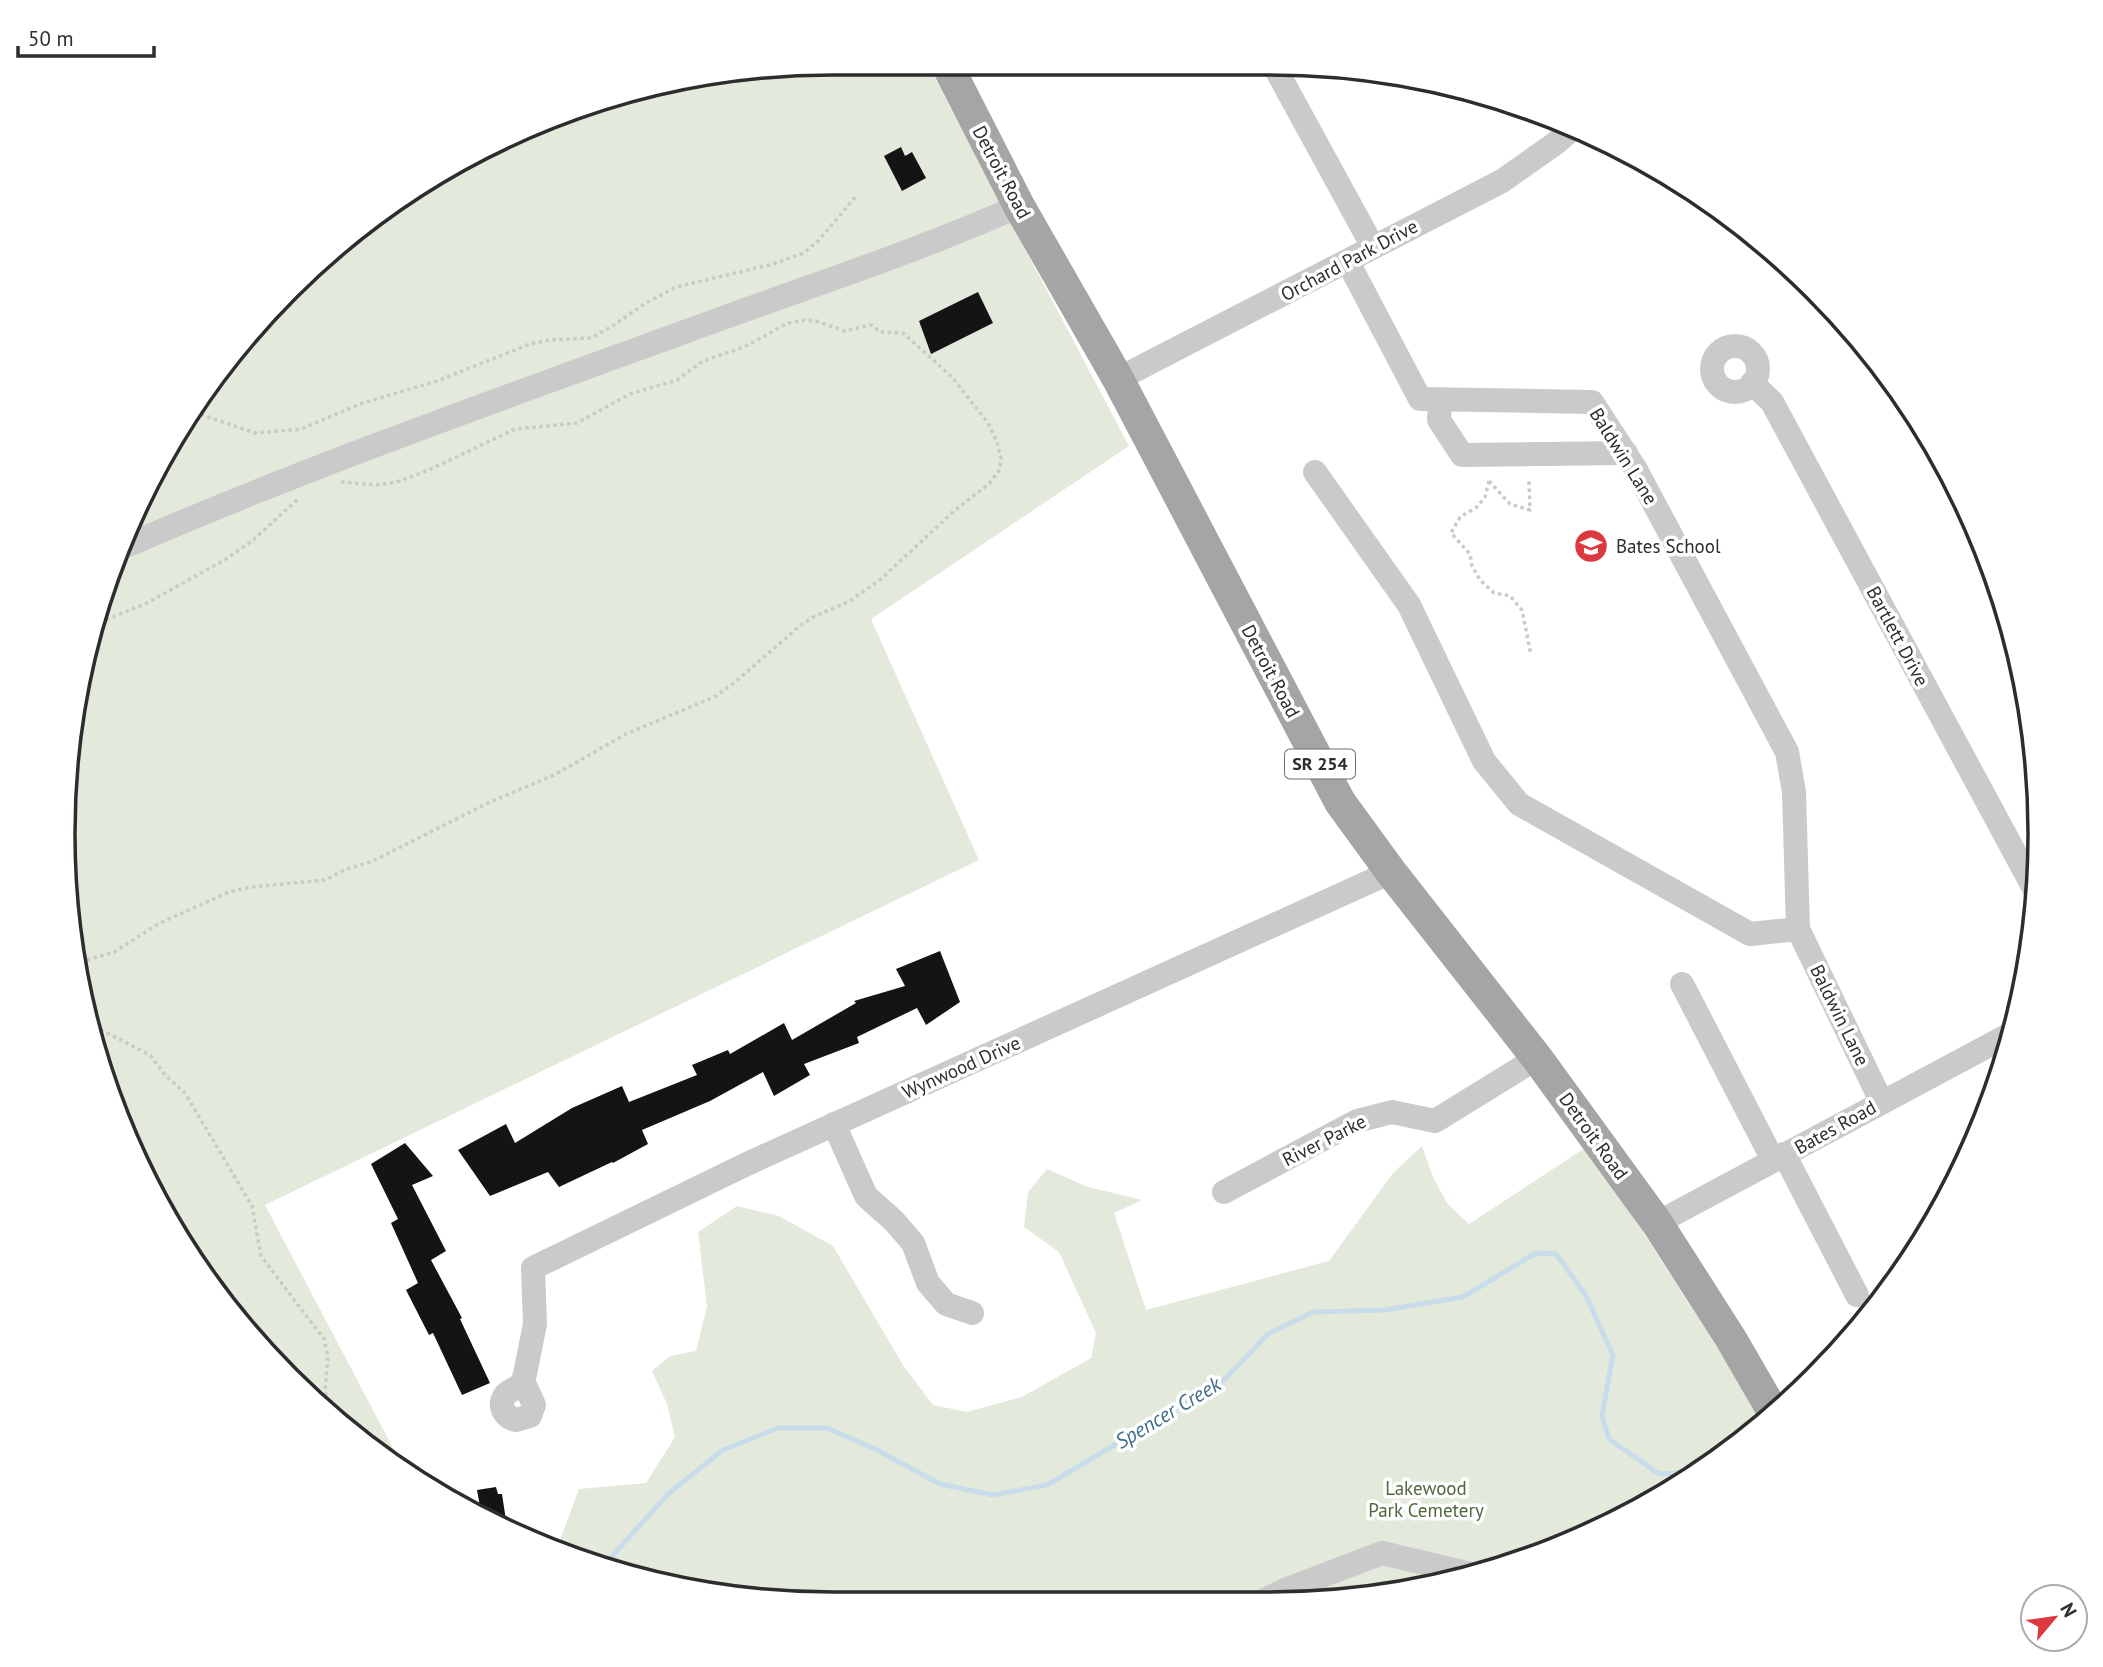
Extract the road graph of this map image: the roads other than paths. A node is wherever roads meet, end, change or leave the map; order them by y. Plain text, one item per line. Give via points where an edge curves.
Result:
1 (952, 75) edge
2 (1279, 75) edge
3 (1565, 135) edge
4 (1018, 206) junction
5 (1373, 247) junction
6 (1348, 262) junction
7 (1118, 379) junction
8 (1752, 383) dead end
9 (1440, 400) junction
10 (1626, 453) junction
11 (1315, 472) dead end
12 (133, 543) edge
13 (1391, 872) junction
14 (2026, 874) edge
15 (1798, 929) junction
16 (1682, 984) dead end
17 (1999, 1040) edge
18 (1537, 1058) junction
19 (1881, 1101) junction
20 (834, 1124) junction
21 (1779, 1157) junction
22 (1224, 1192) dead end
23 (1657, 1223) junction
24 (1857, 1295) dead end
25 (972, 1313) dead end
26 (523, 1381) dead end
27 (1769, 1404) edge
28 (1451, 1569) edge
29 (1286, 1591) edge

1 - 4 main road, Detroit Road / SR 254
2 - 5 street
3 - 5 street, Orchard Park Drive via 1502,181
4 - 7 main road, Detroit Road / SR 254
4 - 12 street via 909,253 304,474
5 - 6 street, Orchard Park Drive
6 - 7 street, Orchard Park Drive
6 - 9 street, Baldwin Lane via 1420,399
7 - 13 main road, Detroit Road / SR 254 via 1340,802
8 - 14 street, Bartlett Drive via 1772,402
9 - 10 street, Baldwin Lane via 1592,402
9 - 10 street via 1439,420 1462,455
10 - 15 street, Baldwin Lane via 1787,752 1794,792
11 - 15 street via 1409,605 1484,761 1520,804 1750,934
13 - 18 main road, Detroit Road / SR 254
13 - 20 street, Wynwood Drive
15 - 19 street, Baldwin Lane
16 - 21 street
17 - 19 street, Bates Road
18 - 22 street, River Parke via 1435,1121 1392,1112 1364,1119
18 - 23 main road, Detroit Road / SR 254
19 - 21 street, Bates Road
20 - 25 street via 866,1196 913,1243 928,1283 946,1304
20 - 26 street, Wynwood Drive via 533,1268 535,1324
21 - 23 street, Bates Road
21 - 24 street
23 - 27 main road, Detroit Road / SR 254
28 - 29 street via 1382,1553

